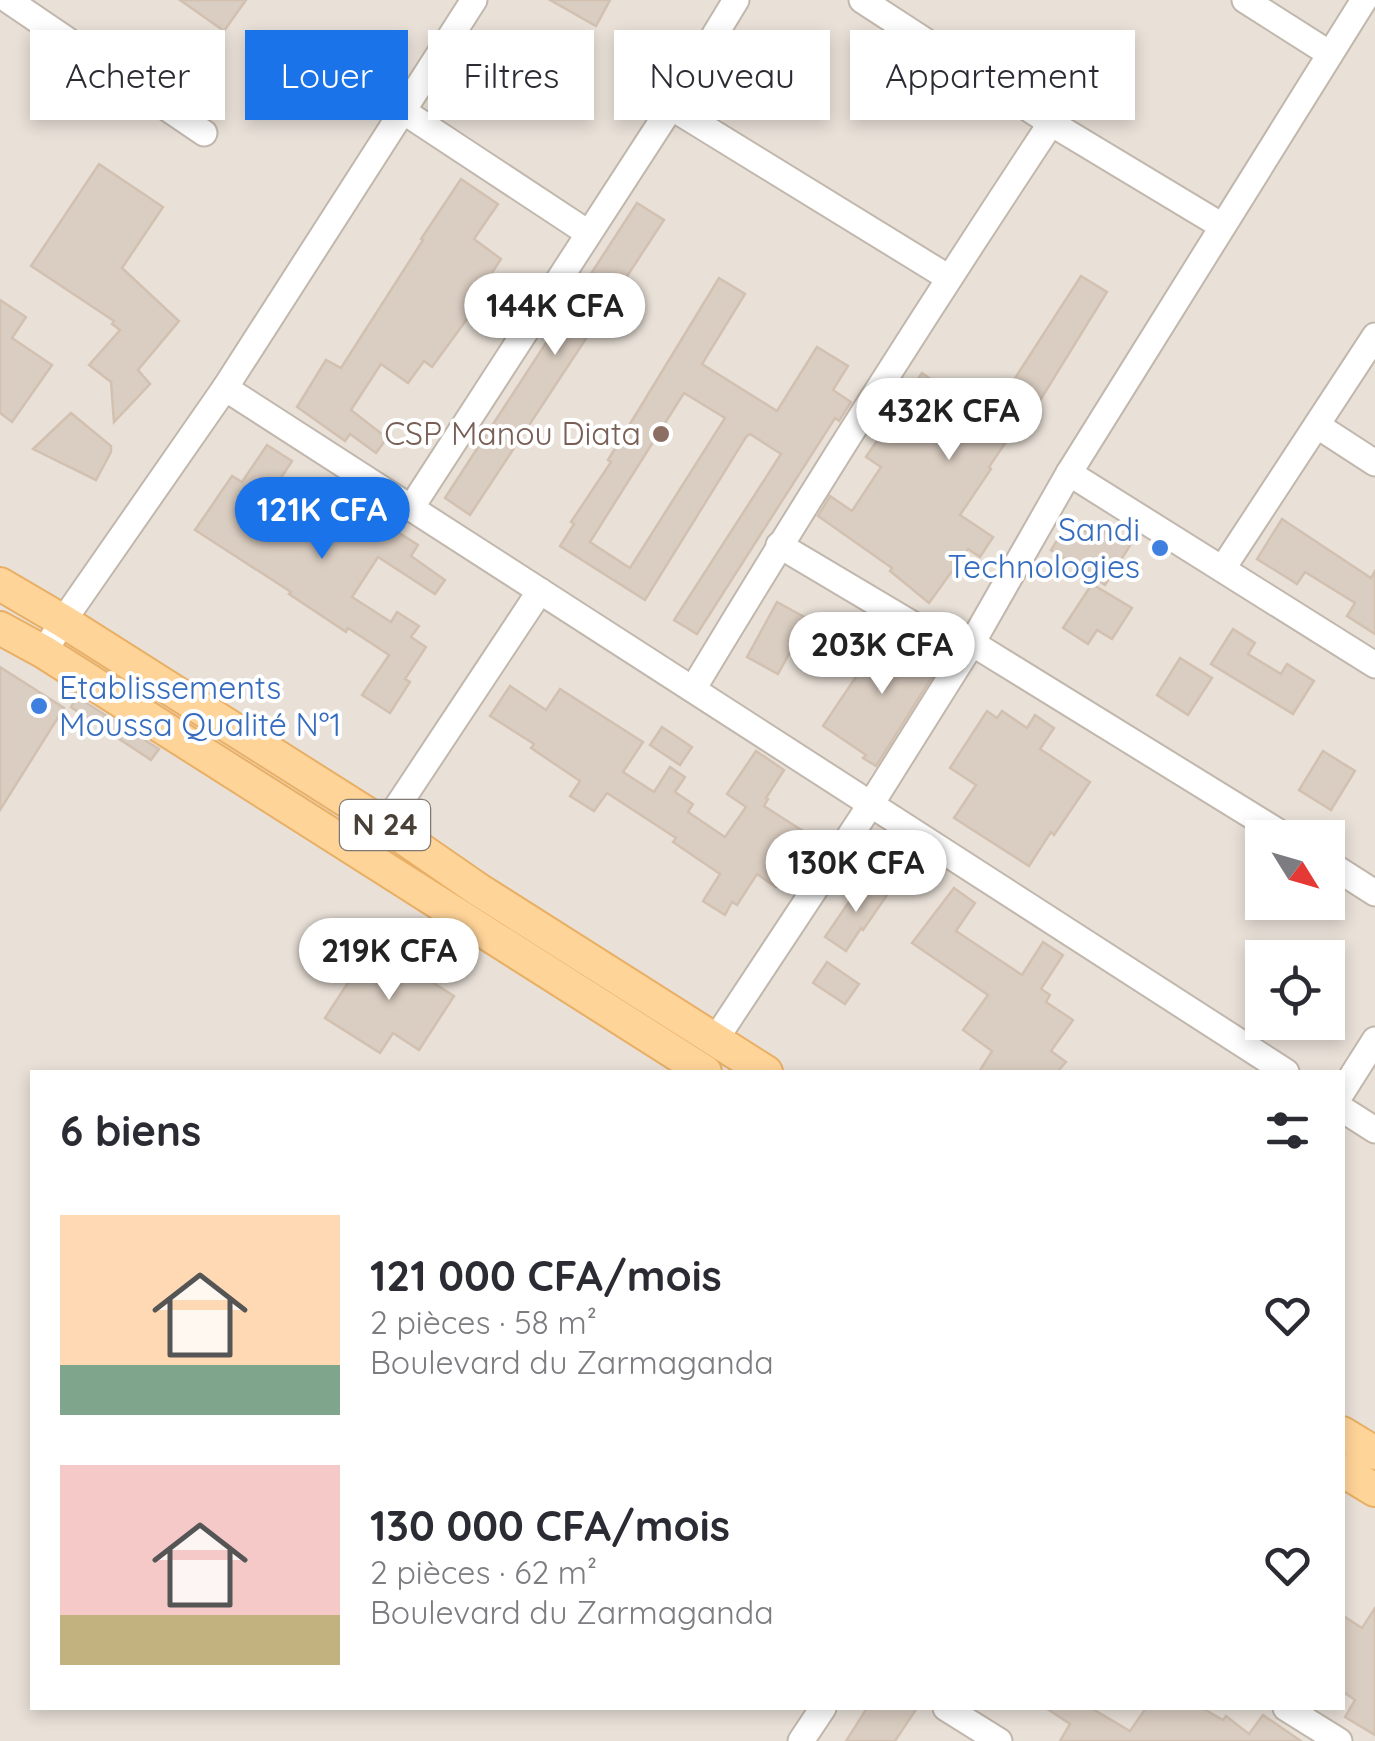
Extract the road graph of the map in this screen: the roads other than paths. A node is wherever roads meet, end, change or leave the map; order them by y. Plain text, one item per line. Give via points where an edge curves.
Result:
1 (8, 0) edge
2 (474, 0) edge
3 (736, 0) edge
4 (862, 0) edge
5 (1245, 0) edge
6 (1364, 0) edge
7 (717, 30) edge
8 (1330, 54) junction
9 (408, 103) edge
10 (408, 114) edge
11 (397, 120) edge
12 (661, 120) edge
13 (693, 120) edge
14 (1051, 123) junction
15 (204, 133) dead end
16 (1222, 226) junction
17 (588, 234) junction
18 (949, 278) junction
19 (1375, 336) edge
20 (225, 388) junction
21 (1318, 426) junction
22 (1375, 463) edge
23 (1070, 473) junction
24 (411, 508) junction
25 (779, 546) junction
26 (1223, 568) junction
27 (0, 584) edge
28 (540, 591) junction
29 (63, 621) junction
30 (0, 628) edge
31 (968, 649) junction
32 (44, 652) junction
33 (1375, 666) edge
34 (693, 690) junction
35 (871, 804) junction
36 (1258, 820) edge
37 (386, 825) junction
38 (1345, 874) edge
39 (1375, 893) edge
40 (715, 1040) junction
41 (1375, 1040) edge
42 (702, 1070) edge
43 (763, 1070) edge
44 (1283, 1070) edge
45 (1345, 1087) edge
46 (1345, 1111) edge
47 (1375, 1130) edge
48 (1345, 1435) edge
49 (1375, 1454) edge
50 (1345, 1472) edge
51 (1375, 1490) edge
52 (822, 1710) edge
53 (949, 1710) edge
54 (1289, 1710) edge
55 (801, 1741) edge
56 (999, 1741) edge
57 (1339, 1741) edge

1 - 15 street
2 - 9 street
3 - 7 street
4 - 14 street
5 - 8 street
6 - 8 street
8 - 16 street
10 - 17 street
11 - 20 street
12 - 17 street
13 - 18 street
14 - 16 street
14 - 18 street
16 - 23 street
17 - 24 street
18 - 25 street
19 - 21 street
20 - 24 street
20 - 29 street
21 - 22 street
21 - 26 street
23 - 26 street
23 - 31 street
24 - 28 street
25 - 31 street
25 - 34 street
26 - 33 street
27 - 29 main road, N 24
28 - 34 street
28 - 37 street
29 - 32 street
29 - 37 main road, N 24
30 - 32 main road, N 24
31 - 35 street
31 - 36 street
32 - 42 main road, N 24
34 - 35 street
35 - 40 street
35 - 44 street
37 - 40 main road, N 24
38 - 39 street
40 - 43 main road, N 24
41 - 45 street
46 - 47 street
48 - 49 main road
50 - 51 main road
52 - 55 street
53 - 56 street
54 - 57 street

